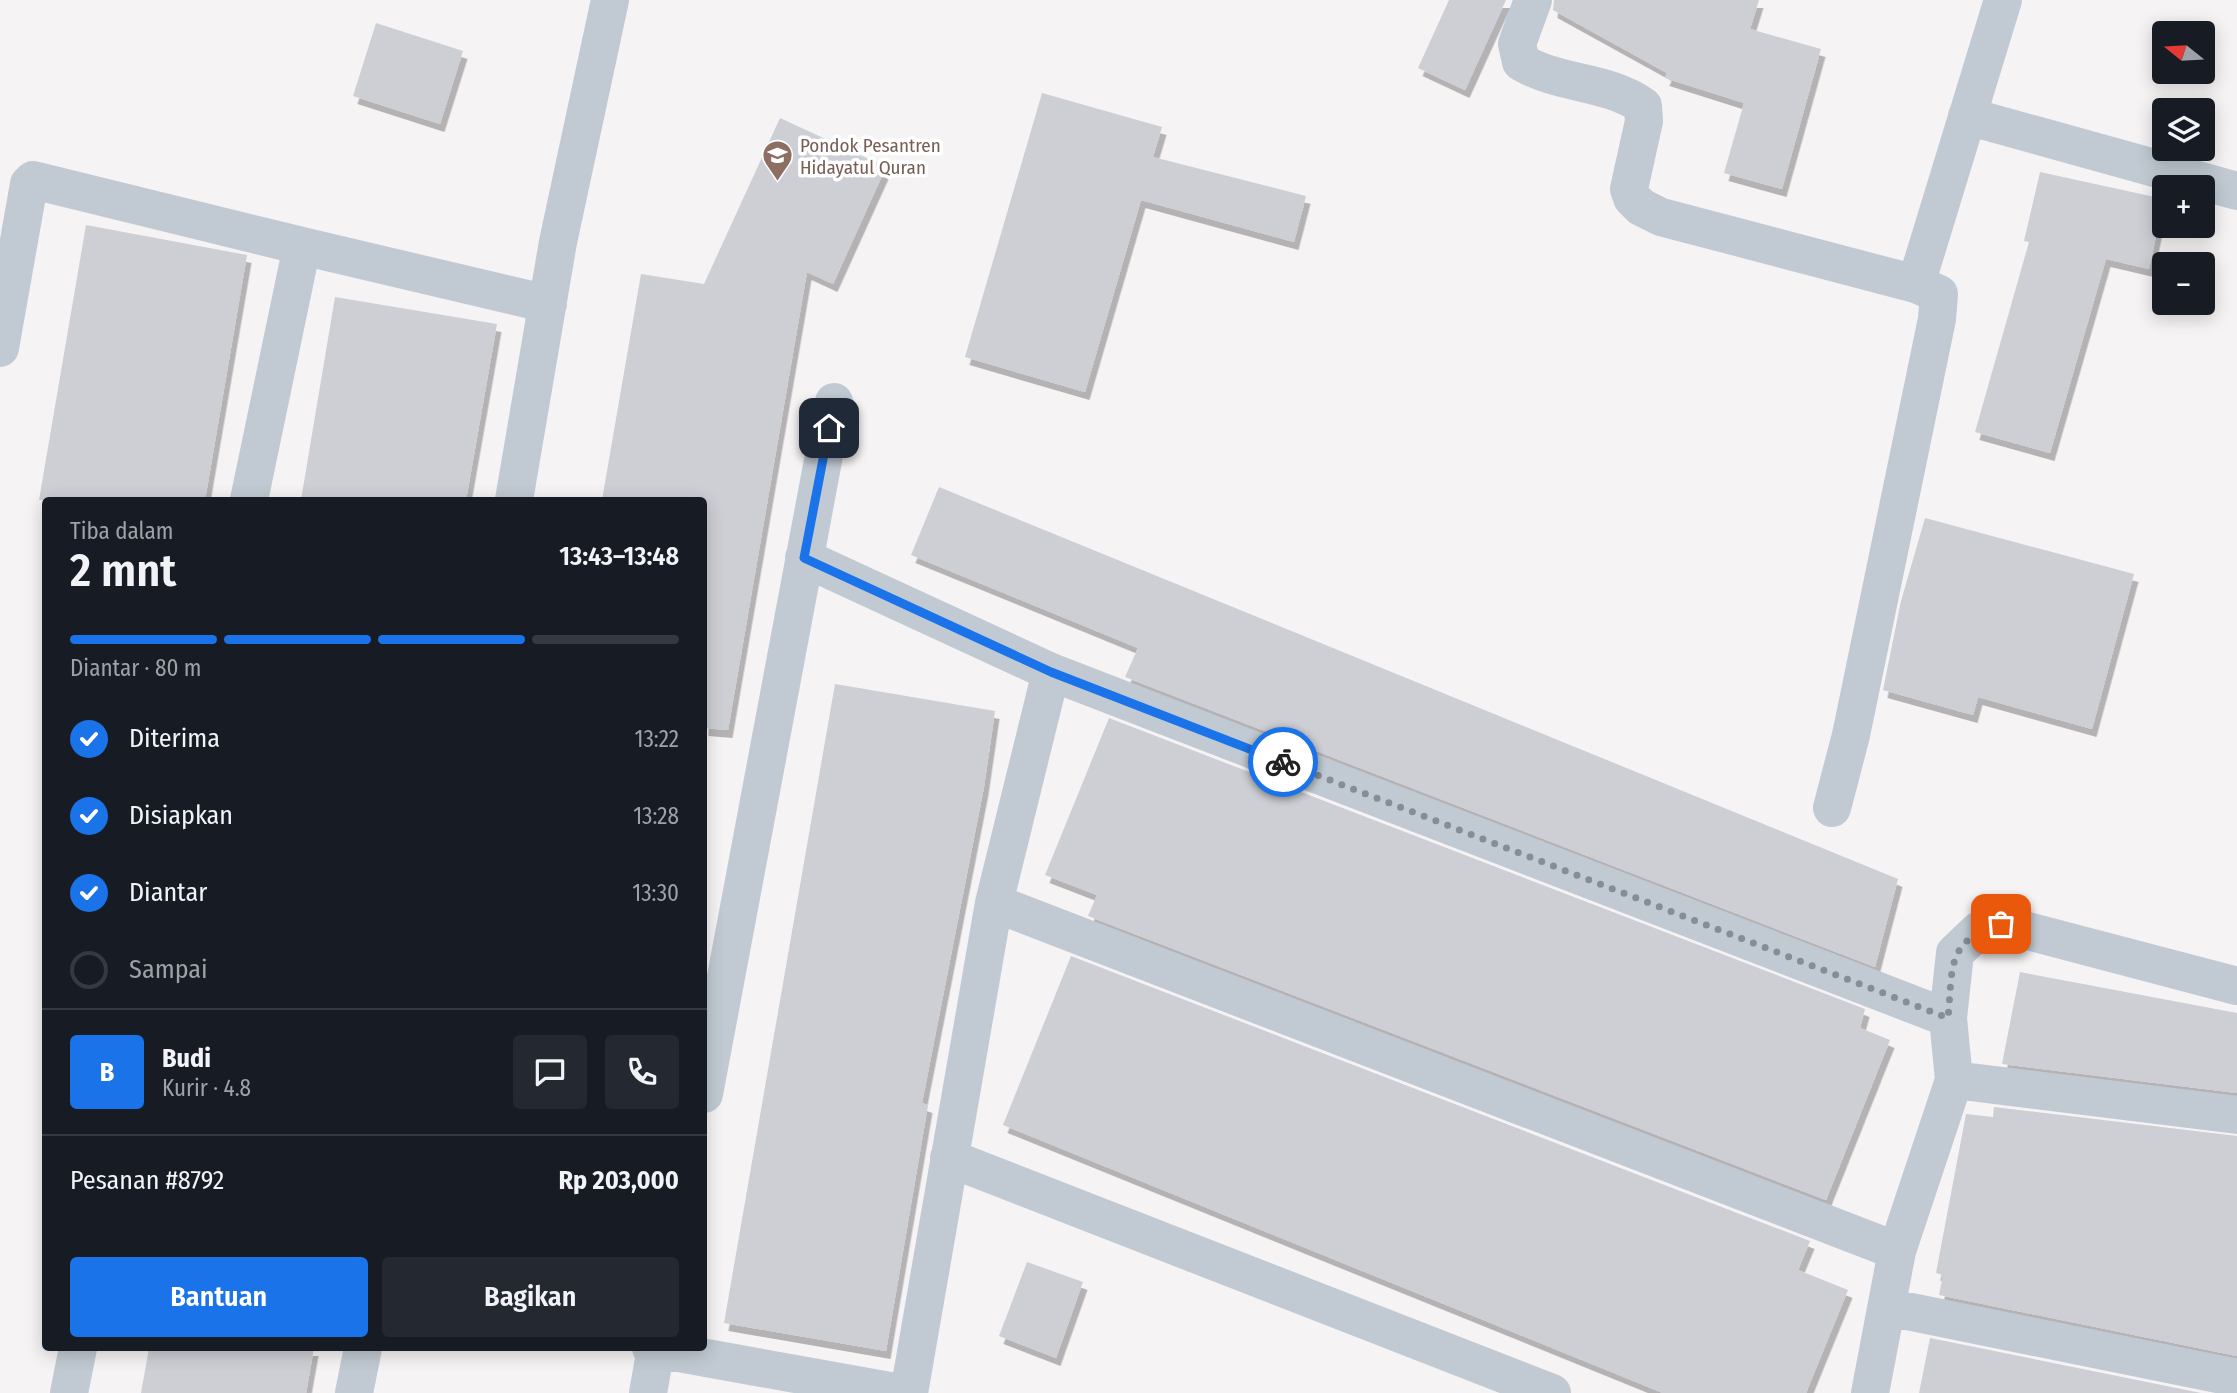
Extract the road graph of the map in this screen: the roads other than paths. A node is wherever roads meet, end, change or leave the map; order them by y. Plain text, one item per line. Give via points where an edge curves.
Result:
1 (610, 0) edge
2 (1534, 0) edge
3 (2003, 0) edge
4 (1967, 116) junction
5 (2237, 191) edge
6 (302, 246) junction
7 (1916, 284) junction
8 (548, 303) junction
9 (0, 348) edge
10 (834, 401) dead end
11 (250, 497) edge
12 (515, 497) edge
13 (804, 558) junction
14 (1051, 672) junction
15 (1832, 808) dead end
16 (994, 903) junction
17 (2237, 986) edge
18 (1948, 1018) junction
19 (707, 1078) edge
20 (1954, 1080) junction
21 (2237, 1115) edge
22 (949, 1158) junction
23 (1897, 1251) junction
24 (1887, 1307) junction
25 (77, 1351) edge
26 (362, 1351) edge
27 (654, 1351) edge
28 (670, 1351) edge
29 (2237, 1378) edge
30 (69, 1393) edge
31 (354, 1393) edge
32 (648, 1393) edge
33 (901, 1393) edge
34 (909, 1393) edge
35 (1552, 1393) edge
36 (1870, 1393) edge

1 - 8 street
2 - 7 street via 1517,44 1521,62 1553,76 1630,97 1643,106 1629,189 1641,207 1699,229
3 - 4 street
4 - 5 street
4 - 7 street
6 - 8 street
6 - 9 street via 33,180
6 - 11 street
7 - 15 street via 1939,294 1937,319
8 - 12 street
10 - 13 street
13 - 14 street
13 - 19 street
14 - 16 street
14 - 18 street
16 - 22 street
16 - 23 street
17 - 18 street via 2001,924 1978,931 1955,953
18 - 20 street
20 - 21 street
20 - 23 street
22 - 34 street
22 - 35 street
23 - 24 street
24 - 29 street
24 - 36 street
25 - 30 street
26 - 31 street
27 - 32 street
28 - 33 street

